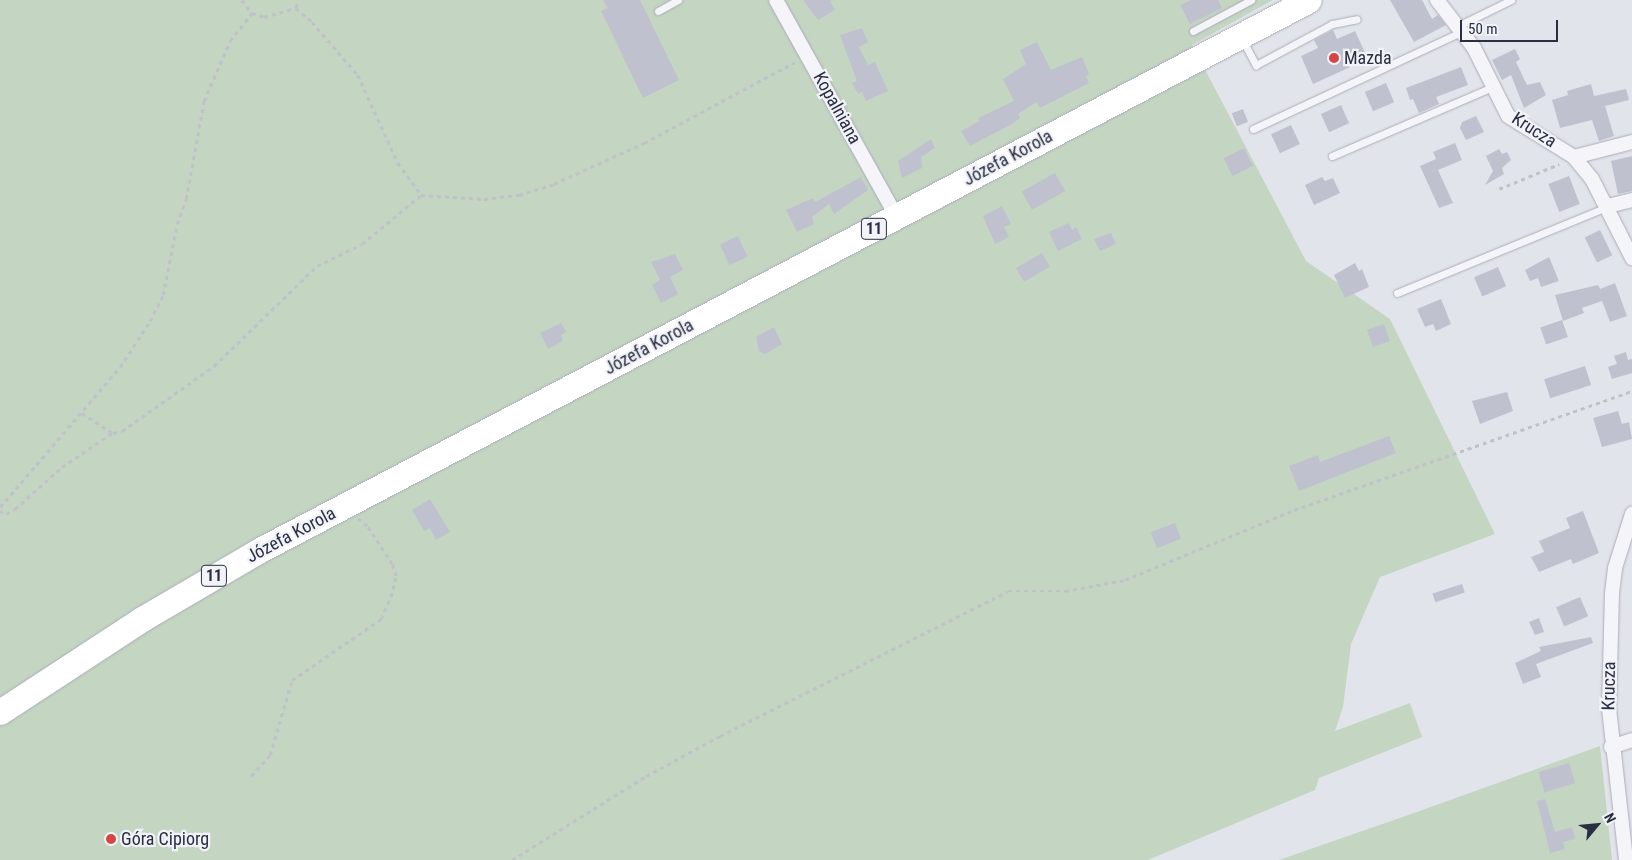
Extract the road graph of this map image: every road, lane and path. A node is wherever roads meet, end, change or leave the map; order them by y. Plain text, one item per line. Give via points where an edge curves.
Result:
1 (242, 0) edge
2 (297, 0) edge
3 (678, 0) edge
4 (776, 0) edge
5 (1251, 0) edge
6 (1310, 0) edge
7 (1437, 0) edge
8 (1511, 0) edge
9 (296, 8) junction
10 (658, 11) dead end
11 (252, 14) junction
12 (1357, 19) dead end
13 (1462, 28) junction
14 (1193, 31) dead end
15 (1240, 37) junction
16 (807, 54) junction
17 (1492, 88) junction
18 (1253, 130) dead end
19 (1632, 142) edge
20 (1332, 156) dead end
21 (1574, 157) junction
22 (1499, 189) dead end
23 (421, 195) junction
24 (1632, 200) edge
25 (1608, 206) junction
26 (897, 216) junction
27 (1632, 258) edge
28 (1397, 292) dead end
29 (1632, 391) edge
30 (82, 412) junction
31 (113, 433) junction
32 (342, 508) junction
33 (0, 509) edge
34 (1632, 514) edge
35 (0, 712) edge
36 (1632, 740) edge
37 (1611, 746) junction
38 (251, 776) dead end
39 (1628, 837) edge
40 (512, 860) edge
41 (1626, 860) edge

1 - 11 path
2 - 9 path
3 - 10 lane
4 - 16 street, Kopalniana
5 - 14 lane
6 - 15 highway, Józefa Korola / 11
7 - 13 street, Krucza
8 - 13 lane
9 - 11 path via 264,18
9 - 23 path via 358,75 398,163
11 - 30 path via 230,41 204,101 186,199 177,224 162,295 150,321 120,367
12 - 15 lane via 1332,24 1256,65
13 - 17 street, Krucza
13 - 18 lane
15 - 26 highway, Józefa Korola / 11
16 - 23 path via 644,143 554,184 519,195 484,199
16 - 26 street, Kopalniana
17 - 20 lane
17 - 21 street, Krucza via 1508,116
19 - 21 street
21 - 22 path
21 - 25 street, Krucza
23 - 31 path via 362,244 317,266 198,379 122,431
24 - 25 street
25 - 27 street, Krucza
25 - 28 lane
26 - 32 highway, Józefa Korola / 11
29 - 40 path via 1294,510 1125,580 1065,592 1008,591 646,776
30 - 31 path
30 - 33 path
31 - 33 path via 62,467 15,509 6,514
32 - 35 highway, Józefa Korola / 11 via 200,584
32 - 38 path via 367,526 392,564 396,576 391,597 381,619 292,680 270,755
34 - 37 street, Krucza via 1615,568 1612,593
36 - 37 street
37 - 39 street, Krucza
39 - 41 street, Krucza

